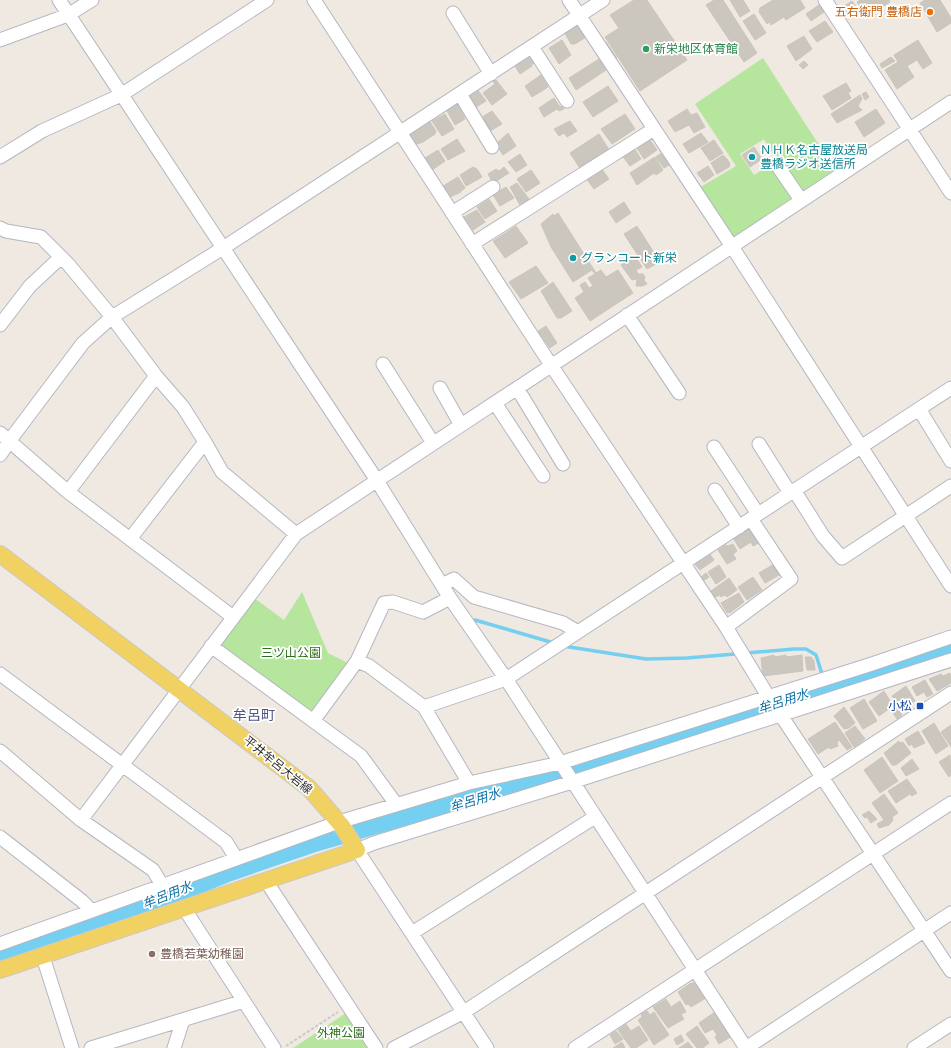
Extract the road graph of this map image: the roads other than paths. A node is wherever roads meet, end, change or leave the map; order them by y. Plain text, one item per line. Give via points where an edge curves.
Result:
1 (59, 0) edge
2 (92, 0) edge
3 (267, 0) edge
4 (314, 0) edge
5 (569, 0) edge
6 (603, 0) edge
7 (825, 0) edge
8 (453, 13) dead end
9 (68, 15) junction
10 (580, 16) junction
11 (0, 40) edge
12 (532, 47) junction
13 (491, 74) junction
14 (460, 94) junction
15 (121, 95) junction
16 (566, 101) dead end
17 (951, 102) edge
18 (654, 129) junction
19 (909, 129) junction
20 (400, 133) junction
21 (492, 147) dead end
22 (0, 157) edge
23 (777, 165) dead end
24 (493, 187) dead end
25 (951, 193) edge
26 (801, 200) junction
27 (452, 213) junction
28 (0, 228) edge
29 (472, 244) junction
30 (731, 246) junction
31 (223, 248) junction
32 (62, 257) junction
33 (627, 315) junction
34 (112, 317) junction
35 (1, 319) edge
36 (383, 364) dead end
37 (551, 365) junction
38 (156, 376) junction
39 (440, 388) dead end
40 (517, 388) junction
41 (951, 388) edge
42 (679, 393) dead end
43 (495, 402) junction
44 (919, 409) junction
45 (461, 425) junction
46 (4, 438) edge
47 (205, 442) junction
48 (433, 443) junction
49 (759, 444) dead end
50 (862, 446) junction
51 (714, 447) dead end
52 (0, 455) edge
53 (951, 461) edge
54 (564, 464) dead end
55 (543, 476) dead end
56 (377, 480) junction
57 (951, 486) edge
58 (715, 490) dead end
59 (68, 492) junction
60 (792, 492) junction
61 (754, 517) junction
62 (906, 517) junction
63 (739, 527) junction
64 (296, 534) junction
65 (130, 539) junction
66 (0, 554) edge
67 (684, 564) junction
68 (946, 568) edge
69 (442, 585) junction
70 (951, 586) edge
71 (450, 598) junction
72 (233, 617) junction
73 (726, 628) junction
74 (578, 632) junction
75 (951, 637) edge
76 (211, 646) junction
77 (951, 660) edge
78 (357, 661) junction
79 (876, 673) junction
80 (0, 674) edge
81 (506, 678) junction
82 (179, 690) junction
83 (951, 693) edge
84 (768, 696) junction
85 (424, 707) junction
86 (780, 714) junction
87 (313, 721) junction
88 (0, 752) edge
89 (123, 765) junction
90 (566, 772) junction
91 (822, 776) junction
92 (469, 783) junction
93 (951, 803) edge
94 (396, 804) junction
95 (595, 817) junction
96 (81, 820) junction
97 (340, 824) junction
98 (0, 837) edge
99 (355, 847) junction
100 (873, 854) junction
101 (236, 858) junction
102 (266, 880) junction
103 (162, 886) junction
104 (645, 892) junction
105 (184, 908) junction
106 (92, 911) junction
107 (951, 913) edge
108 (924, 930) junction
109 (412, 933) junction
110 (0, 944) edge
111 (43, 957) junction
112 (695, 969) junction
113 (0, 970) edge
114 (951, 971) edge
115 (244, 1000) junction
116 (464, 1012) junction
117 (183, 1020) junction
118 (951, 1024) edge
119 (72, 1048) edge
120 (91, 1048) edge
121 (174, 1048) edge
122 (274, 1048) edge
123 (376, 1048) edge
124 (394, 1048) edge
125 (487, 1048) edge
126 (575, 1048) edge
127 (746, 1048) edge
128 (914, 1048) edge

1 - 9 street
2 - 9 street
3 - 15 street
4 - 20 street
5 - 10 street
6 - 10 street
7 - 19 street
8 - 13 street
9 - 11 street
9 - 15 street
10 - 12 street
10 - 18 street
12 - 13 street
12 - 16 street
13 - 14 street
14 - 20 street
14 - 21 street
15 - 22 street via 42,131
15 - 31 street
17 - 19 street
18 - 29 street
18 - 30 street
19 - 25 street
19 - 26 street
20 - 27 street
20 - 31 street
23 - 26 street
24 - 27 street
26 - 30 street
27 - 29 street
28 - 32 street via 6,232 41,237
29 - 37 street
30 - 33 street
30 - 50 street
31 - 34 street
31 - 56 street
32 - 34 street
32 - 35 street via 30,286
33 - 37 street
33 - 42 street
34 - 38 street
34 - 46 street via 83,343
36 - 48 street
37 - 40 street
37 - 67 street
38 - 47 street via 183,407
38 - 59 street
39 - 45 street
40 - 43 street
40 - 54 street
41 - 44 street
43 - 45 street
43 - 55 street
44 - 50 street
44 - 53 street
45 - 48 street
46 - 52 street
46 - 59 street
47 - 64 street via 222,472
47 - 65 street
48 - 56 street
49 - 60 street
50 - 60 street
50 - 62 street
51 - 61 street
56 - 64 street
56 - 69 street
57 - 62 street
58 - 63 street
59 - 65 street
60 - 61 street
60 - 62 street via 842,558
61 - 63 street
61 - 73 street via 791,580
62 - 68 street
63 - 67 street
64 - 72 street
65 - 72 street
66 - 82 main road, 平井牟呂大岩線
67 - 73 street
67 - 74 street
68 - 70 street
69 - 71 street
69 - 74 street via 454,579 474,597 563,623
71 - 78 street via 423,612 392,602 384,603
71 - 81 street
72 - 76 street
73 - 84 street
74 - 81 street
75 - 79 street
76 - 82 street
76 - 87 street
77 - 79 street
78 - 85 street via 369,666
78 - 87 street
79 - 84 street
79 - 86 street
80 - 89 street
81 - 85 street
81 - 90 street
82 - 89 street
82 - 97 main road, 平井牟呂大岩線 via 309,788
83 - 91 street
84 - 90 street
85 - 92 street
86 - 90 street
86 - 91 street
87 - 94 street via 361,756
88 - 96 street
89 - 96 street
89 - 101 street via 226,842
90 - 92 street
90 - 95 street
90 - 99 street via 374,843
91 - 100 street
91 - 104 street
92 - 94 street
93 - 100 street
94 - 97 street
95 - 104 street
95 - 109 street
96 - 103 street via 153,870
97 - 99 main road, 平井牟呂大岩線
97 - 101 street
98 - 106 street
99 - 102 main road
99 - 109 street
100 - 108 street
100 - 112 street
101 - 103 street
102 - 105 main road
102 - 123 street
103 - 106 street
104 - 112 street
104 - 116 street
105 - 111 main road
105 - 115 street
106 - 110 street
107 - 108 street
108 - 114 street
108 - 127 street
109 - 116 street
111 - 113 main road
111 - 119 street
112 - 126 street
112 - 127 street
115 - 117 street
115 - 122 street
116 - 124 street
116 - 125 street
117 - 120 street
117 - 121 street
118 - 128 street

